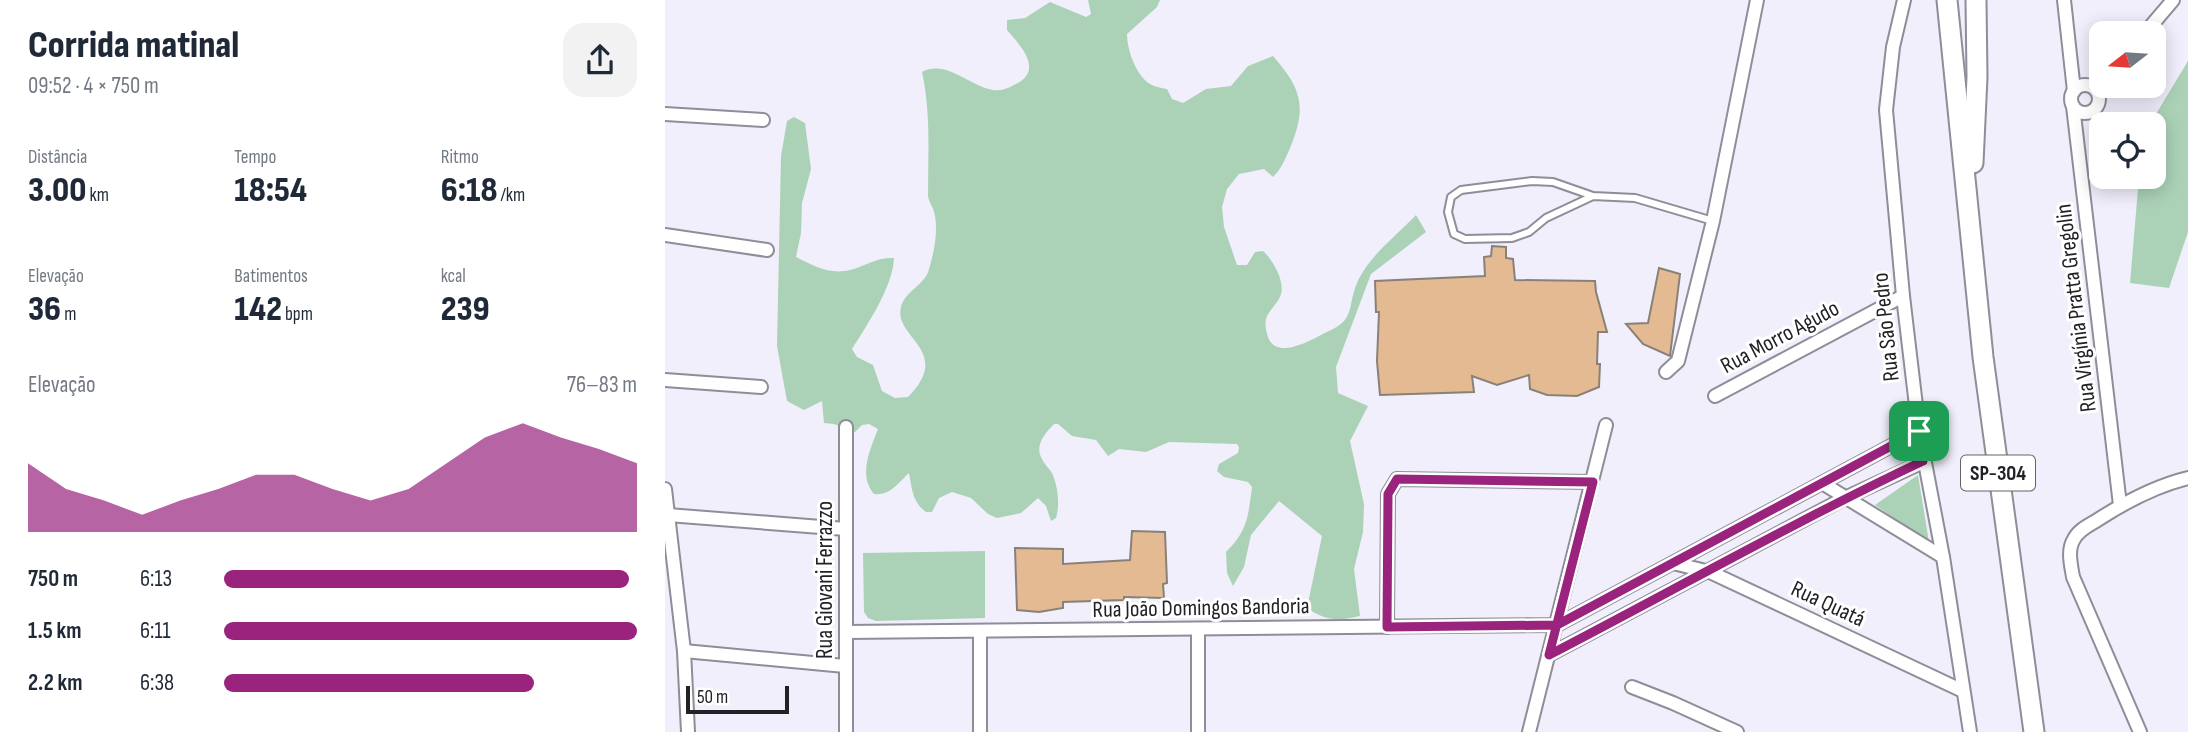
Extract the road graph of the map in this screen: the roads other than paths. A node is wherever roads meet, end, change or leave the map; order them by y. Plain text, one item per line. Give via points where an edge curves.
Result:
1 (1756, 0) edge
2 (1904, 0) edge
3 (1947, 0) edge
4 (1976, 0) edge
5 (2064, 0) edge
6 (2172, 0) edge
7 (2155, 21) edge
8 (2089, 86) edge
9 (2074, 91) junction
10 (2098, 98) edge
11 (2073, 106) junction
12 (665, 114) edge
13 (763, 120) dead end
14 (1593, 196) junction
15 (1967, 213) junction
16 (1713, 221) junction
17 (665, 235) edge
18 (767, 250) dead end
19 (1903, 296) junction
20 (1666, 372) dead end
21 (665, 380) edge
22 (761, 387) dead end
23 (1715, 396) dead end
24 (1606, 425) dead end
25 (846, 427) dead end
26 (1919, 431) junction
27 (1923, 461) junction
28 (2188, 478) edge
29 (1593, 482) junction
30 (1822, 484) junction
31 (665, 489) edge
32 (1845, 498) junction
33 (2120, 505) junction
34 (668, 515) junction
35 (846, 529) junction
36 (1943, 557) junction
37 (1672, 563) junction
38 (1710, 572) junction
39 (665, 597) edge
40 (679, 616) junction
41 (1557, 625) junction
42 (1387, 627) junction
43 (1199, 629) junction
44 (980, 631) junction
45 (846, 632) junction
46 (684, 651) junction
47 (1549, 655) junction
48 (845, 666) junction
49 (1632, 687) dead end
50 (1963, 691) junction
51 (688, 732) edge
52 (846, 732) edge
53 (980, 732) edge
54 (1198, 732) edge
55 (1529, 732) edge
56 (1738, 732) edge
57 (1971, 732) edge
58 (2034, 732) edge
59 (2140, 732) edge

1 - 16 street
2 - 19 street, Rua São Pedro via 1886,110
3 - 15 highway, SP-304
4 - 15 highway, SP-304 via 1977,77
5 - 9 street
6 - 7 street
8 - 9 street
9 - 11 street
10 - 11 street via 2091,111 2079,112
11 - 33 street, Rua Virgínia Pratta Gregolin
12 - 13 street
14 - 14 lane via 1553,182 1532,181 1461,190 1451,197 1448,212 1454,234 1465,239 1512,238
14 - 16 lane via 1635,198
15 - 58 highway, SP-304
16 - 20 street via 1678,361
17 - 18 street
19 - 23 street, Rua Morro Agudo
19 - 26 street, Rua São Pedro
21 - 22 street
24 - 29 street
25 - 35 street, Rua Giovani Ferrazzo
26 - 27 street, Rua São Pedro
26 - 30 street
27 - 32 street
27 - 36 street, Rua São Pedro
28 - 33 street
29 - 41 street
29 - 42 street via 1397,479 1388,494
30 - 32 street
30 - 37 street
31 - 34 street
32 - 36 street
32 - 38 street
33 - 59 street via 2080,531 2070,553 2073,577
34 - 35 street
34 - 40 street
35 - 45 street, Rua Giovani Ferrazzo
36 - 50 street, Rua São Pedro
37 - 38 street, Rua Quatá
37 - 41 street
38 - 47 street
38 - 50 street, Rua Quatá
39 - 40 street
40 - 46 street
41 - 42 street, Rua João Domingos Bandoria
41 - 47 street
42 - 43 street, Rua João Domingos Bandoria
43 - 44 street, Rua João Domingos Bandoria
43 - 54 street
44 - 45 street, Rua João Domingos Bandoria
44 - 53 street
45 - 48 street, Rua Giovani Ferrazzo
46 - 48 street
46 - 51 street
47 - 55 street
48 - 52 street, Rua Giovani Ferrazzo
49 - 56 street
50 - 57 street, Rua São Pedro

